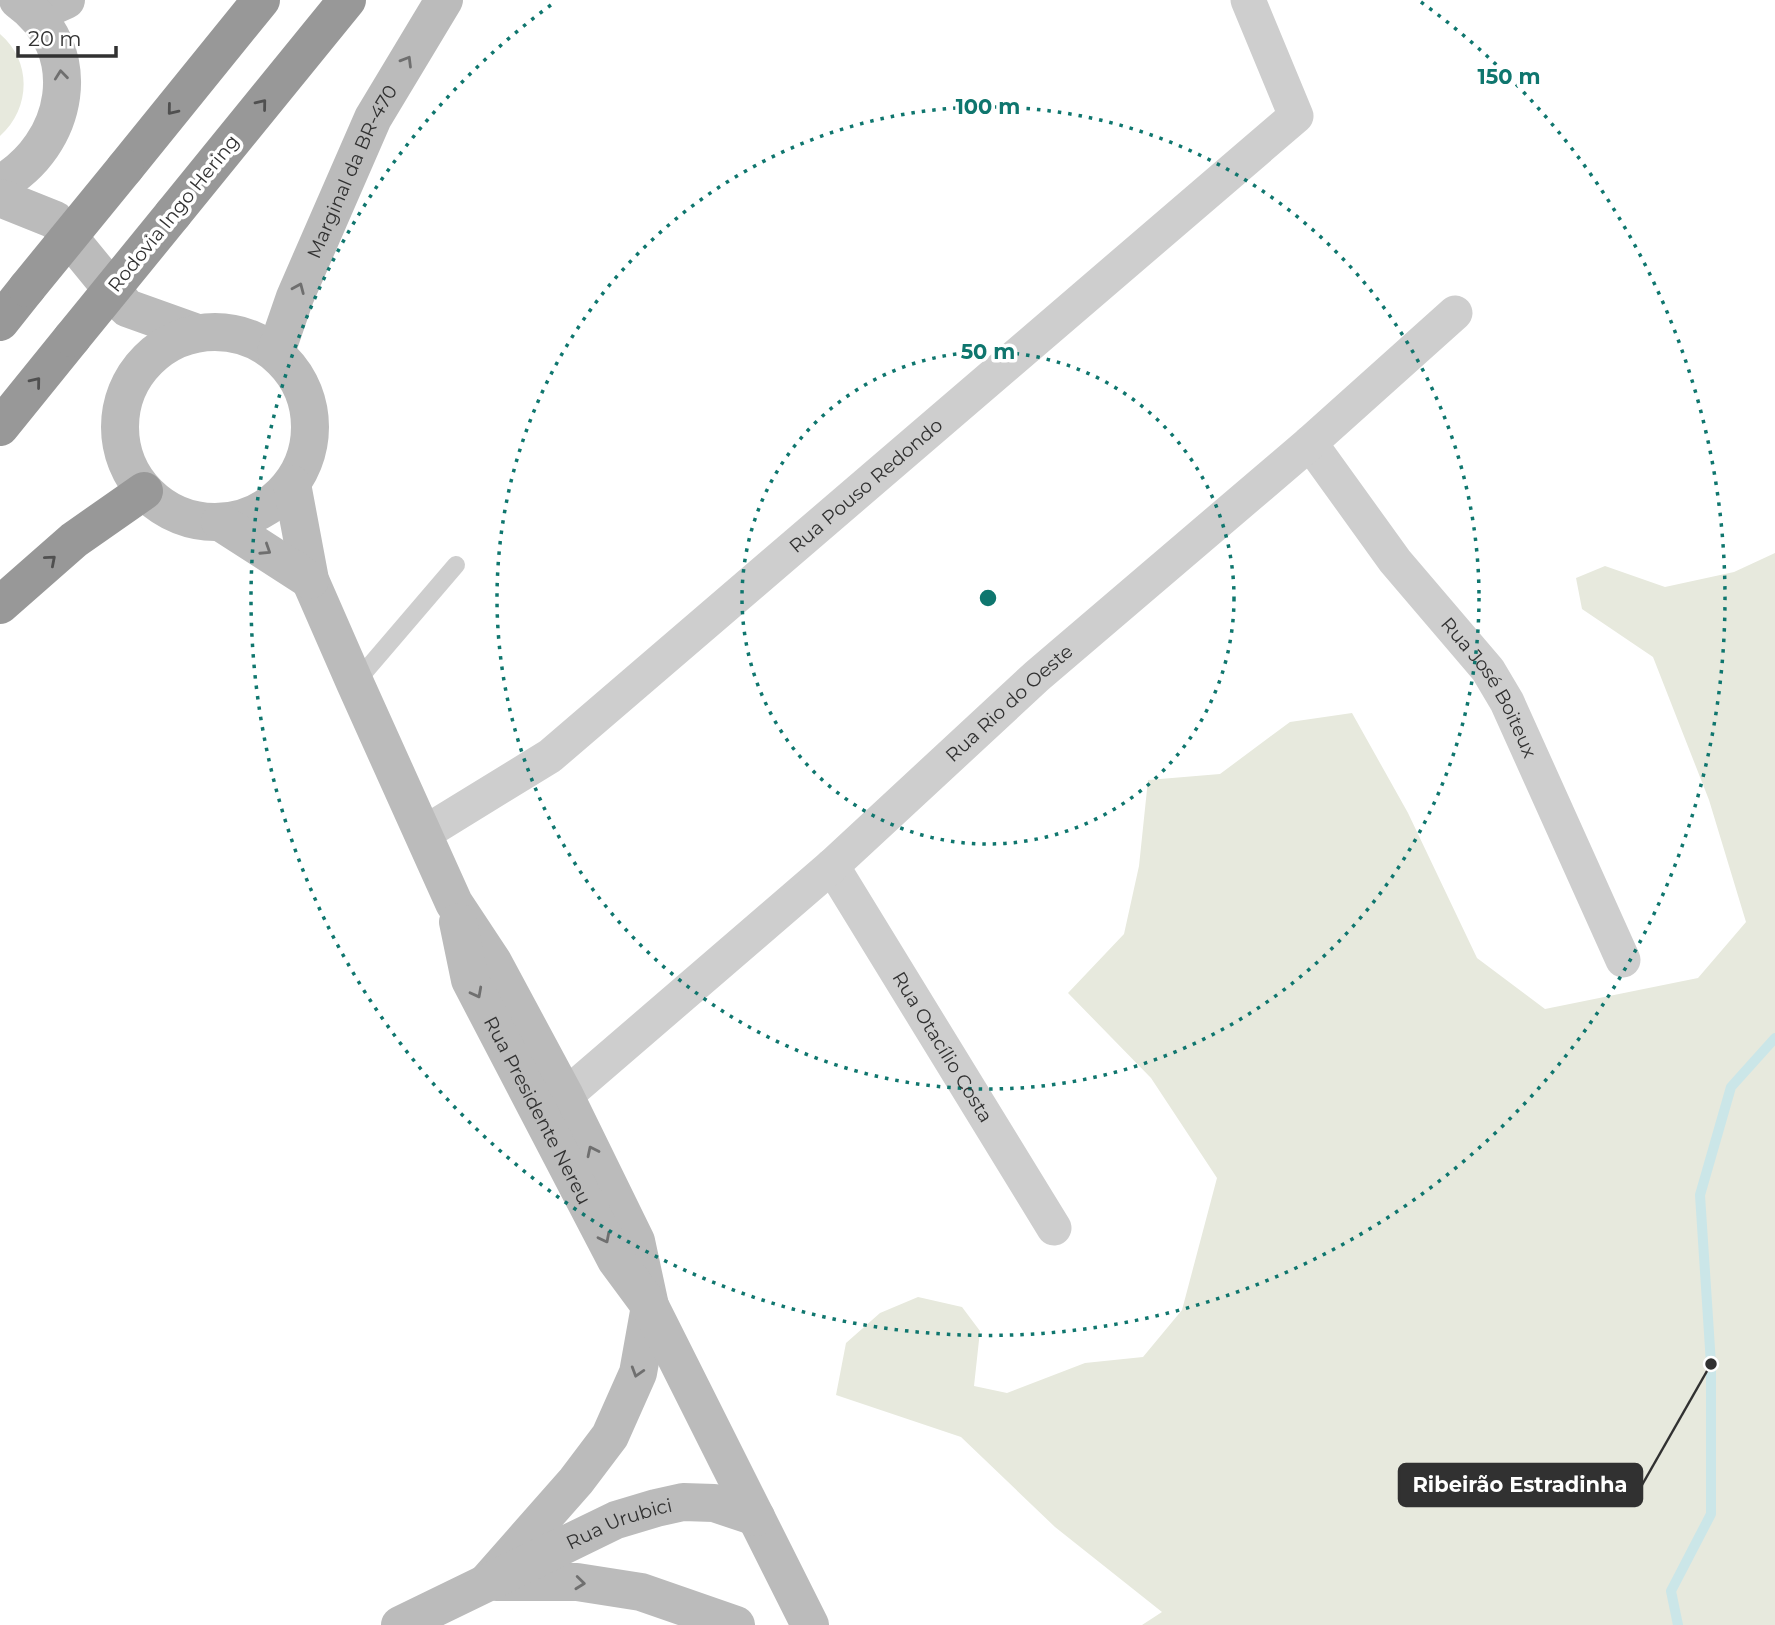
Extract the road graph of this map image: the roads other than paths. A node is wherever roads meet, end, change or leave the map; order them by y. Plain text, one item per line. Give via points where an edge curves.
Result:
1 (261, 0) edge
2 (347, 0) edge
3 (444, 0) edge
4 (1248, 0) edge
5 (40, 5) edge
6 (48, 140) junction
7 (0, 184) edge
8 (0, 198) edge
9 (55, 219) junction
10 (127, 308) junction
11 (1455, 313) dead end
12 (0, 323) edge
13 (197, 333) junction
14 (276, 352) junction
15 (132, 379) junction
16 (0, 427) edge
17 (1310, 443) junction
18 (292, 484) junction
19 (144, 491) junction
20 (220, 522) junction
21 (456, 565) dead end
22 (310, 580) junction
23 (0, 605) edge
24 (355, 683) junction
25 (423, 834) junction
26 (832, 866) junction
27 (1623, 960) dead end
28 (548, 1107) junction
29 (1054, 1228) dead end
30 (650, 1306) junction
31 (756, 1517) junction
32 (487, 1582) junction
33 (400, 1625) edge
34 (736, 1625) edge
35 (810, 1625) edge

1 -> 12 highway, bridge
16 -> 2 highway, Rodovia Ingo Hering, bridge
14 -> 3 main road, Marginal da BR-470 via 295,297 373,118
4 - 25 street, Rua Pouso Redondo via 1296,116 550,756
6 -> 5 main road via 62,98 62,75
6 - 7 main road via 26,166
6 - 9 main road
8 - 9 main road
9 - 10 main road
10 - 13 main road
10 - 15 main road
11 - 17 street, Rua Rio do Oeste
13 - 14 main road via 239,334
13 - 15 main road via 159,349
14 - 18 main road via 302,385 312,425 303,466
15 - 19 main road via 122,407 120,437 124,457
17 - 26 street, Rua Rio do Oeste via 1037,676
17 - 27 street, Rua José Boiteux via 1395,561 1488,670 1507,702
18 - 20 main road via 260,511
18 - 22 main road, Rua Presidente Nereu
19 - 20 main road via 178,514
23 -> 19 highway via 74,540
20 -> 22 main road
21 - 24 lane
22 - 24 main road, Rua Presidente Nereu
24 - 25 main road, Rua Presidente Nereu
25 - 28 main road, Rua Presidente Nereu via 454,903 493,962
26 - 28 street, Rua Rio do Oeste
26 - 29 street, Rua Otacílio Costa
28 - 30 main road, Rua Presidente Nereu via 636,1241
30 - 31 main road, Rua Presidente Nereu
30 -> 32 main road via 638,1373 610,1436
31 - 32 main road, Rua Urubici via 714,1503 656,1507 616,1520
31 - 35 main road, Rua Presidente Nereu
32 - 33 main road, Rua Urubici
32 -> 34 main road, Rua Urubici via 577,1582 641,1592

